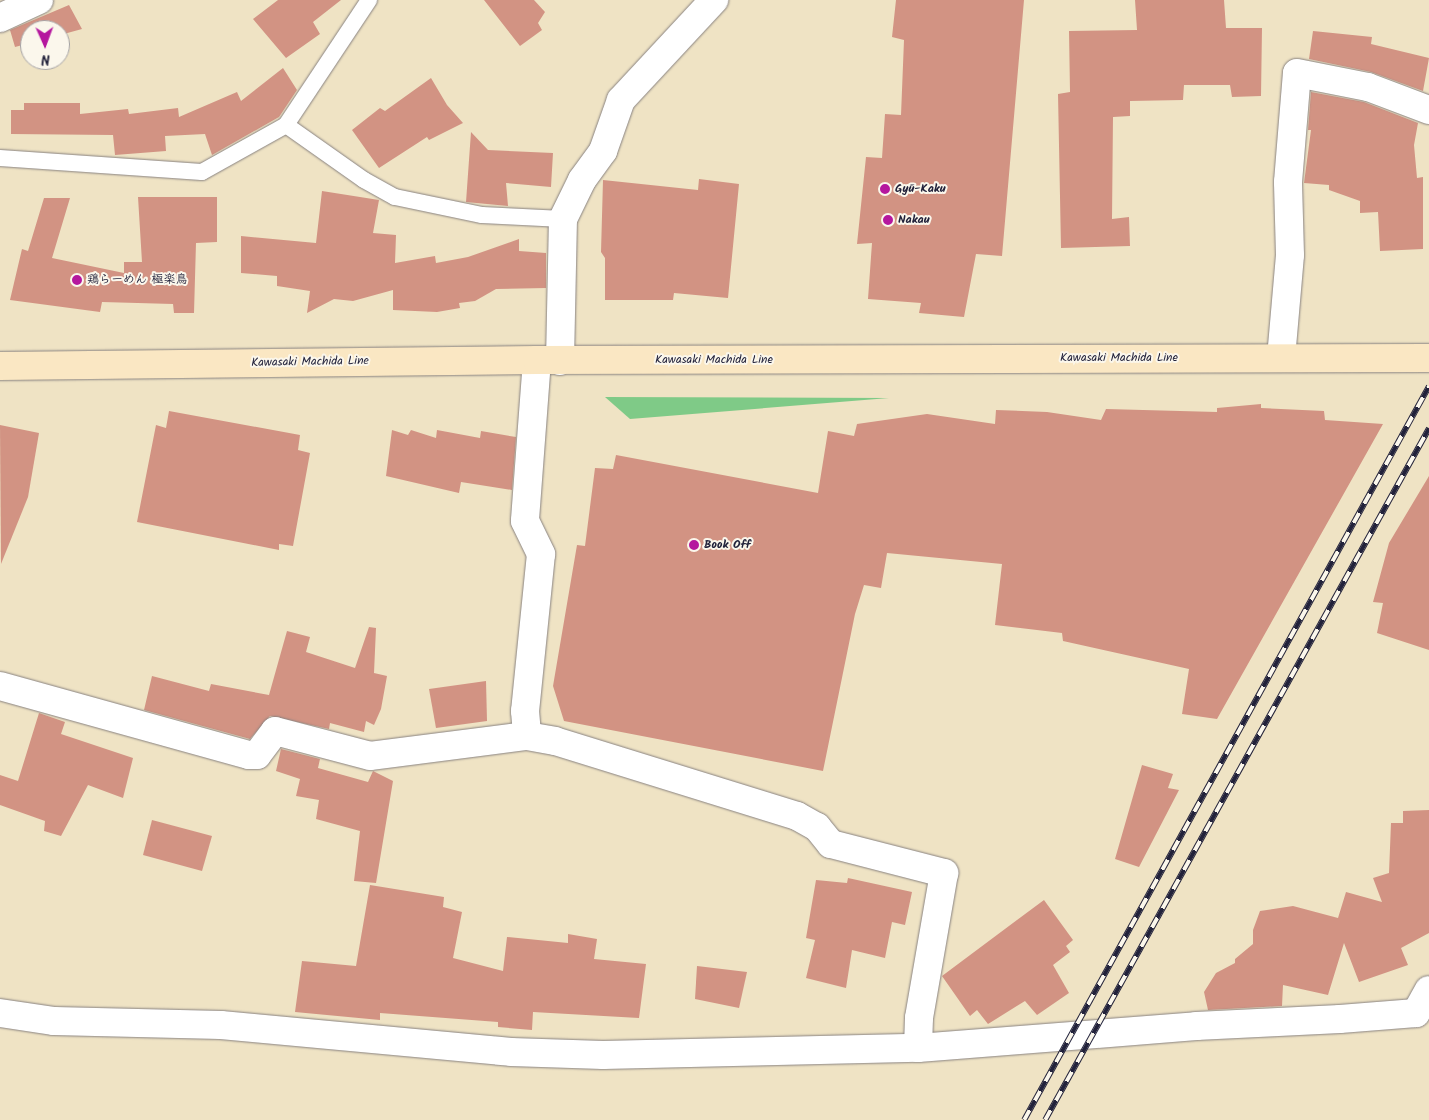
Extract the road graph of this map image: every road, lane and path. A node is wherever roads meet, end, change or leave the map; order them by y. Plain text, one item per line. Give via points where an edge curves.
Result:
1 (39, 0) edge
2 (369, 0) edge
3 (714, 0) edge
4 (0, 18) edge
5 (1429, 110) edge
6 (286, 125) junction
7 (0, 158) edge
8 (563, 219) junction
9 (1281, 358) junction
10 (1429, 358) edge
11 (548, 360) junction
12 (0, 366) edge
13 (0, 686) edge
14 (527, 736) junction
15 (1426, 1012) edge
16 (0, 1013) edge
17 (918, 1048) junction

1 - 4 street
2 - 6 lane
3 - 8 street via 621,100 602,151 582,180
5 - 9 street via 1368,87 1297,73 1288,182 1290,255
6 - 7 lane via 202,172
6 - 8 lane via 394,197 482,215
8 - 11 street
9 - 10 main road, Kawasaki Machida Line
9 - 11 main road, Kawasaki Machida Line
11 - 12 main road, Kawasaki Machida Line
11 - 14 street via 525,521 541,554 525,711
13 - 14 street via 249,755 257,755 275,731 370,756
14 - 17 street via 555,741 797,816 817,827 831,844 944,873 919,1018
15 - 17 street
16 - 17 street via 54,1021 221,1026 554,1054

